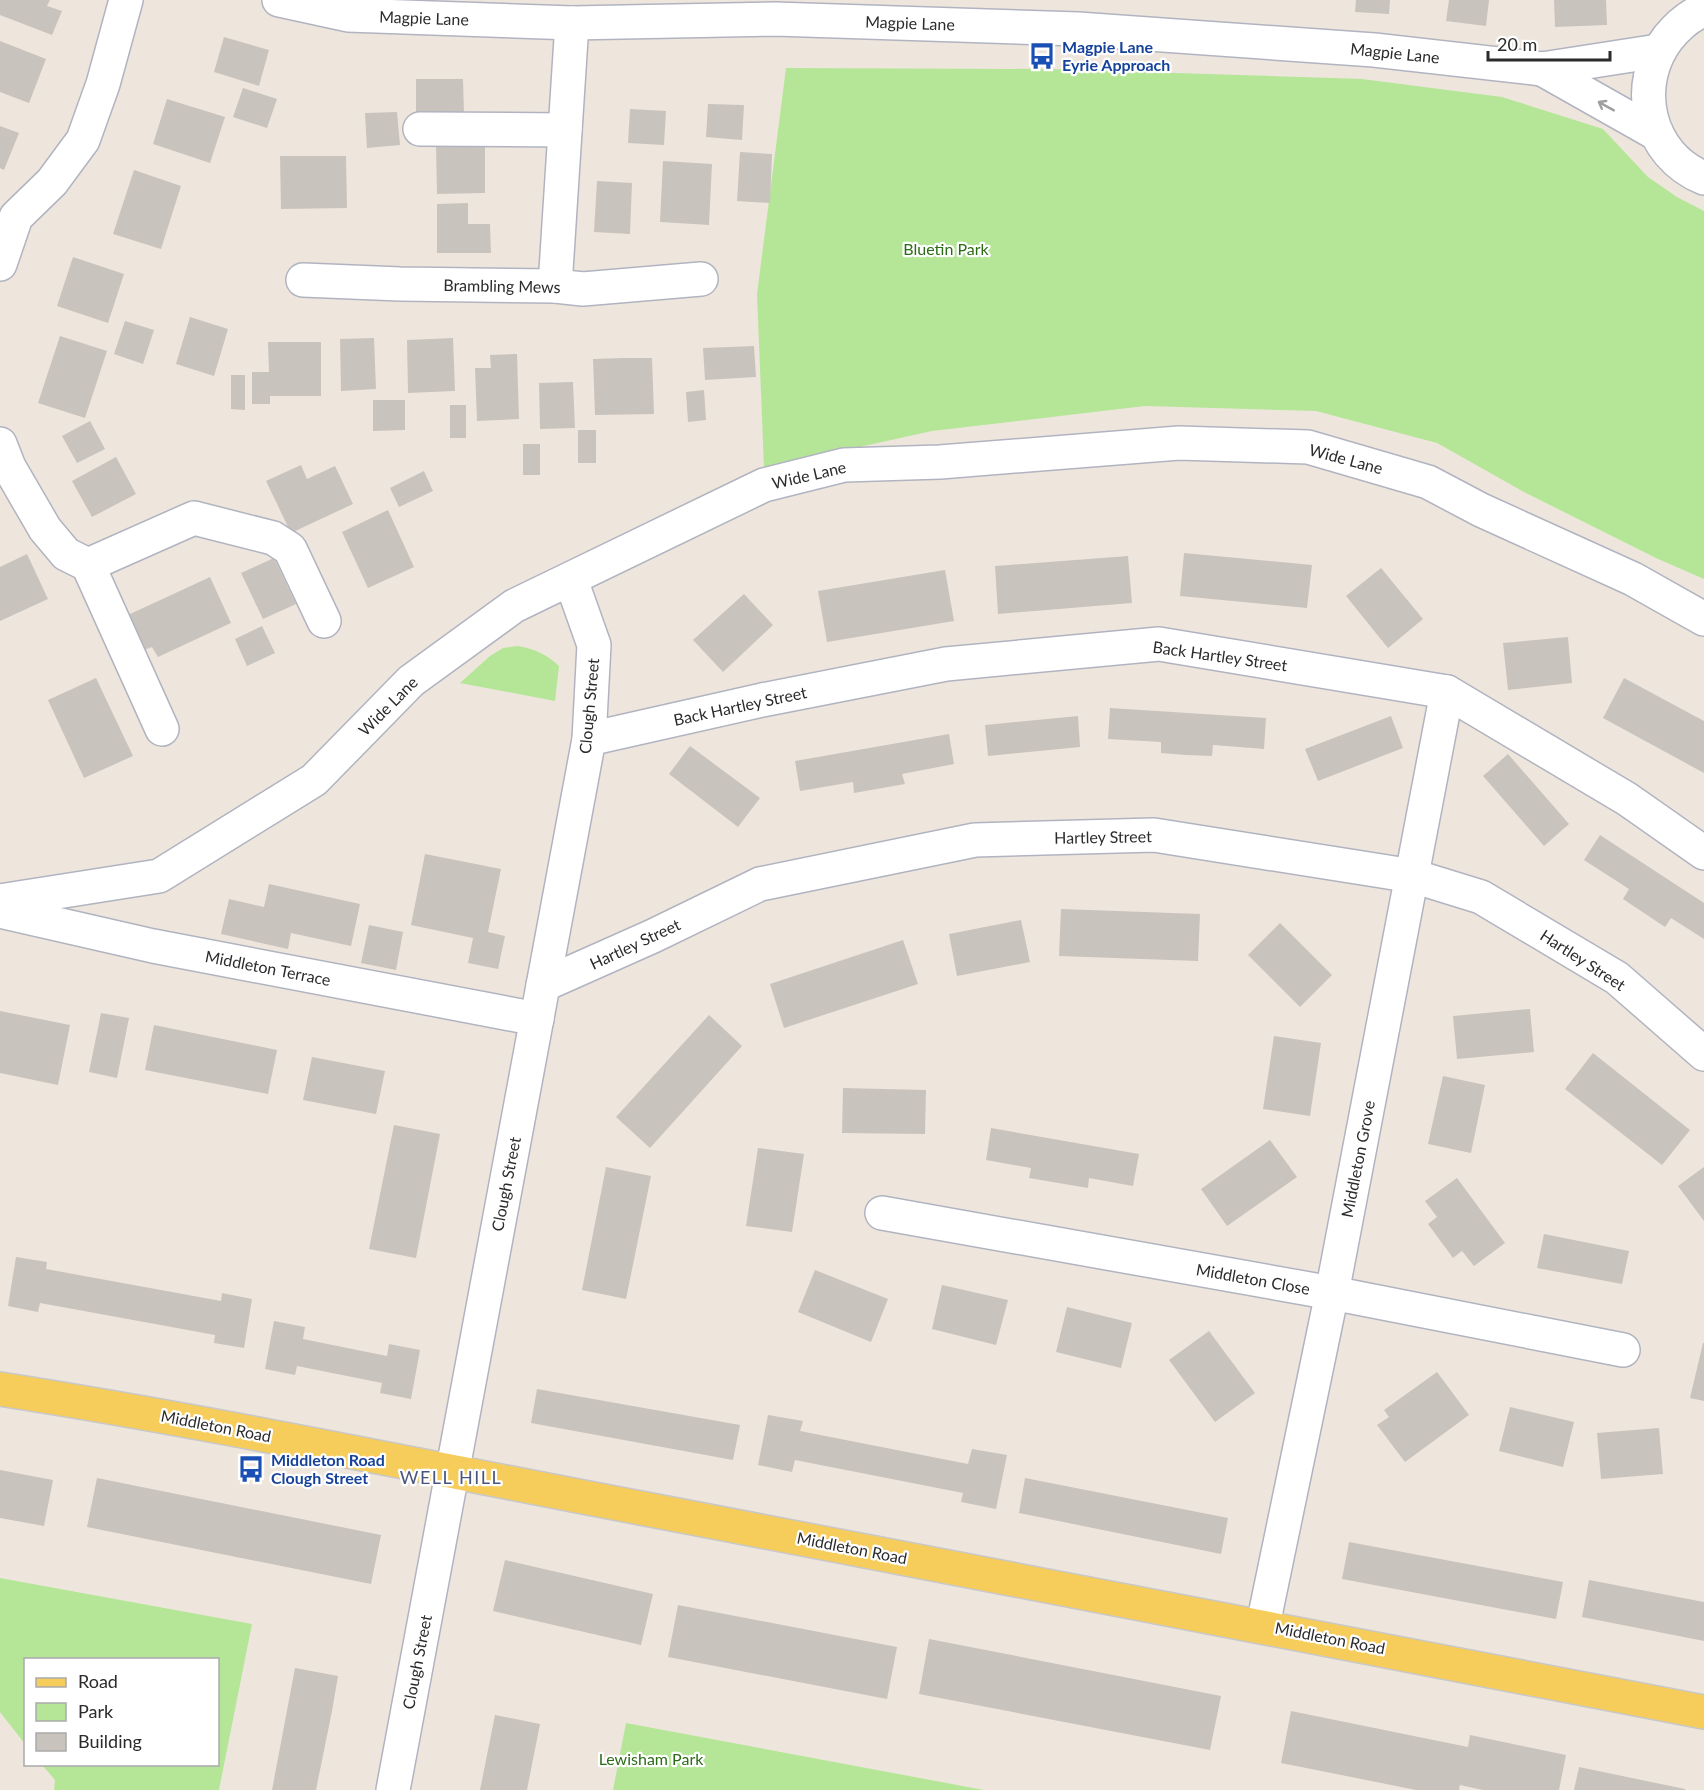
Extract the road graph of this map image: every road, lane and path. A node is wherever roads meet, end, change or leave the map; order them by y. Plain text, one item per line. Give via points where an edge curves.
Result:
1 (126, 0) edge
2 (279, 0) edge
3 (1701, 8) edge
4 (572, 23) junction
5 (1658, 51) junction
6 (1542, 69) junction
7 (420, 129) dead end
8 (565, 130) junction
9 (1657, 134) junction
10 (1704, 178) edge
11 (8, 214) edge
12 (0, 264) edge
13 (701, 279) dead end
14 (303, 280) dead end
15 (555, 286) junction
16 (3, 460) edge
17 (88, 565) junction
18 (571, 580) junction
19 (1704, 618) edge
20 (324, 621) dead end
21 (1447, 692) junction
22 (162, 729) dead end
23 (589, 739) junction
24 (1704, 853) edge
25 (1413, 876) junction
26 (0, 901) edge
27 (0, 911) edge
28 (543, 985) junction
29 (537, 1019) junction
30 (1704, 1054) edge
31 (882, 1213) dead end
32 (1332, 1293) junction
33 (1623, 1350) dead end
34 (0, 1389) edge
35 (452, 1472) junction
36 (1263, 1625) junction
37 (1704, 1712) edge
38 (393, 1790) edge

1 - 11 street via 83,140 52,182
2 - 4 street, Magpie Lane via 348,15
3 - 5 street via 1675,28
4 - 6 street, Magpie Lane via 775,19 1078,29 1374,50
4 - 8 street
5 - 6 street, Magpie Lane
5 - 9 street via 1650,70 1648,92
9 -> 6 street, Magpie Lane
7 - 8 street
8 - 15 street
9 - 10 street via 1683,167
11 - 12 street
13 - 15 street, Brambling Mews via 583,289
14 - 15 street, Brambling Mews
16 - 17 street via 45,529 66,554
17 - 20 street via 194,518 273,538 290,549
17 - 22 street
18 - 19 street, Wide Lane via 764,485 844,465 940,462 1179,443 1308,447 1428,482 1633,579
18 - 23 street, Clough Street via 594,645
18 - 26 street, Wide Lane via 514,606 411,681 314,780 159,876
21 - 23 street, Back Hartley Street via 1159,644 946,664
21 - 24 street, Back Hartley Street via 1627,799
21 - 25 street, Middleton Grove
23 - 28 street, Clough Street
25 - 28 street, Hartley Street via 1154,835 975,840 760,884
25 - 30 street, Hartley Street via 1481,897 1617,978
25 - 32 street, Middleton Grove
27 - 29 street, Middleton Terrace via 153,946
28 - 29 street, Clough Street
29 - 35 street, Clough Street
31 - 32 street, Middleton Close
32 - 33 street, Middleton Close
32 - 36 street, Middleton Grove
34 - 35 main road, Middleton Road via 133,1410
35 - 36 main road, Middleton Road
35 - 38 street, Clough Street
36 - 37 main road, Middleton Road

